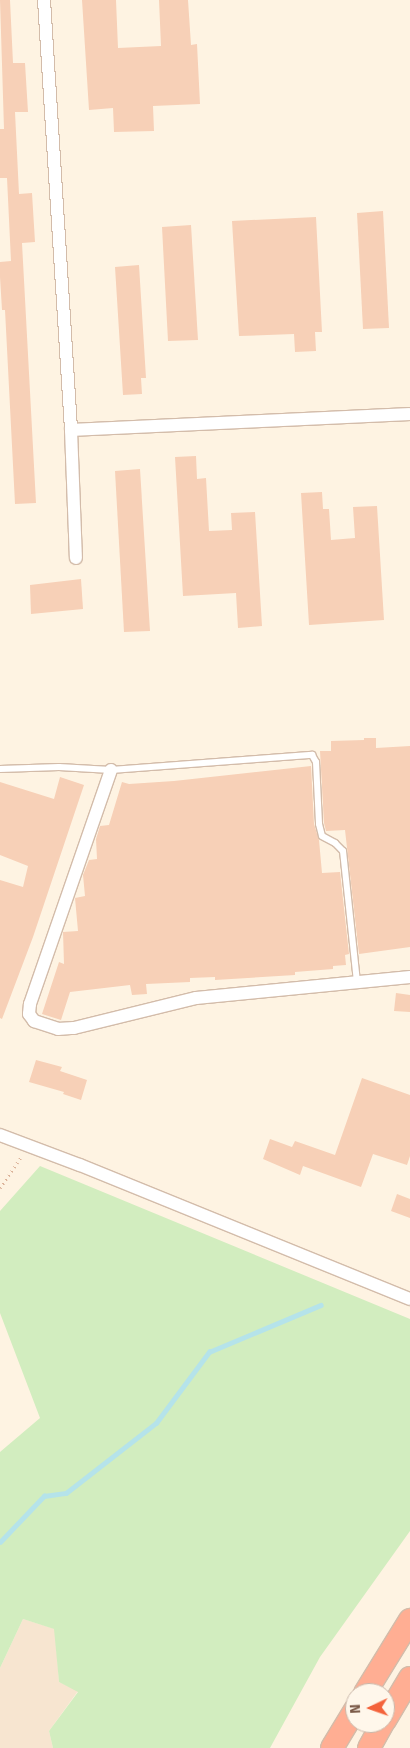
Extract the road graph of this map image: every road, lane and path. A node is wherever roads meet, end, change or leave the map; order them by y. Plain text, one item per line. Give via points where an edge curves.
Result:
1 (44, 0) edge
2 (410, 414) edge
3 (70, 430) junction
4 (76, 558) dead end
5 (0, 769) edge
6 (110, 770) junction
7 (410, 977) edge
8 (357, 981) junction
9 (0, 1135) edge
10 (29, 1146) junction
11 (0, 1188) edge
12 (410, 1299) edge
13 (410, 1620) edge
14 (410, 1678) edge
15 (371, 1683) edge
16 (395, 1703) edge
17 (345, 1727) edge
18 (377, 1733) edge
19 (332, 1748) edge
20 (369, 1748) edge

1 - 3 street
2 - 3 street
3 - 4 street
5 - 6 lane via 59,767
6 - 8 lane via 312,756 316,762 322,836 343,851
6 - 8 street via 30,1004 29,1014 34,1021 58,1029 74,1028 196,998
7 - 8 street
9 - 10 street
10 - 11 path
10 - 12 street
13 - 15 highway
14 - 16 highway
17 - 19 highway
18 - 20 highway

